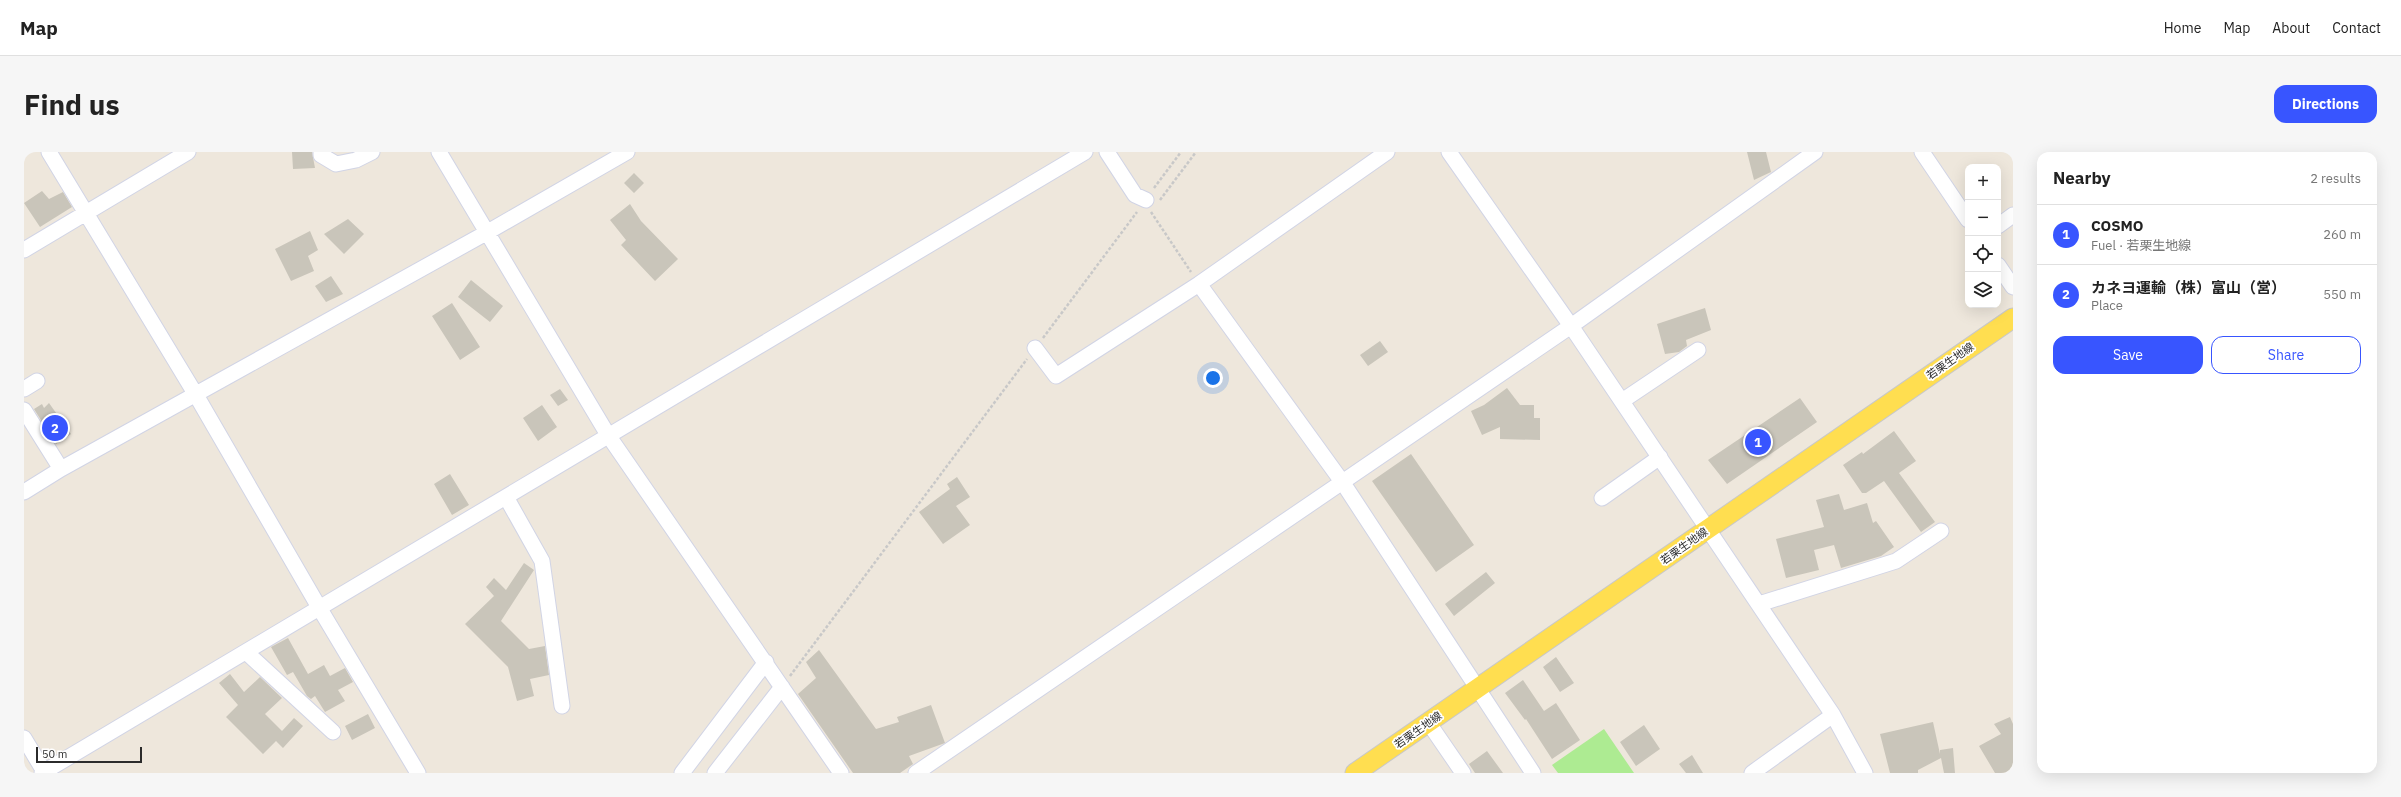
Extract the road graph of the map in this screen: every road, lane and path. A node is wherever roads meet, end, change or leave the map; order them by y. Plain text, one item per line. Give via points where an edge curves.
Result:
1 (49, 152) edge
2 (188, 152) edge
3 (321, 152) edge
4 (372, 152) edge
5 (439, 152) edge
6 (627, 152) edge
7 (1085, 152) edge
8 (1107, 152) edge
9 (1181, 152) edge
10 (1196, 152) edge
11 (1387, 152) edge
12 (1449, 152) edge
13 (1816, 152) edge
14 (1922, 152) edge
15 (1154, 203) junction
16 (85, 213) junction
17 (2013, 215) edge
18 (1965, 216) edge
19 (2001, 224) edge
20 (486, 234) junction
21 (24, 250) edge
22 (2001, 269) edge
23 (1199, 284) junction
24 (2013, 287) edge
25 (2013, 318) edge
26 (1571, 326) junction
27 (1035, 348) junction
28 (1698, 350) dead end
29 (37, 381) dead end
30 (24, 389) edge
31 (196, 395) junction
32 (1622, 401) junction
33 (24, 410) edge
34 (608, 435) junction
35 (1660, 457) junction
36 (61, 469) junction
37 (1343, 483) junction
38 (24, 492) edge
39 (506, 497) junction
40 (1602, 498) dead end
41 (1708, 530) junction
42 (1941, 531) dead end
43 (1758, 604) junction
44 (320, 609) junction
45 (246, 652) junction
46 (766, 662) junction
47 (782, 687) junction
48 (1478, 688) junction
49 (562, 706) dead end
50 (1833, 715) junction
51 (1428, 722) junction
52 (333, 732) dead end
53 (24, 738) edge
54 (44, 773) edge
55 (418, 773) edge
56 (682, 773) edge
57 (715, 773) edge
58 (841, 773) edge
59 (916, 773) edge
60 (1355, 773) edge
61 (1463, 773) edge
62 (1533, 773) edge
63 (1752, 773) edge
64 (1865, 773) edge

1 - 16 street
2 - 16 street
3 - 4 street via 321,155 336,164 356,160
5 - 20 street
6 - 20 street
7 - 34 street
8 - 15 street via 1135,195
9 - 15 path
10 - 15 path
11 - 23 street
12 - 26 street
13 - 26 street
14 - 18 street
15 - 23 path via 1151,213
15 - 27 path
16 - 21 street
16 - 31 street
17 - 19 street
20 - 31 street
20 - 34 street
22 - 24 street
23 - 27 street via 1056,376
23 - 37 street
25 - 41 main road, 若栗生地線
26 - 32 street
26 - 37 street
27 - 47 path
28 - 32 street
29 - 30 street
31 - 36 street
31 - 44 street
32 - 35 street
33 - 36 street
34 - 39 street
34 - 46 street
35 - 40 street
35 - 41 street
36 - 38 street
37 - 48 street
37 - 59 street
39 - 44 street
39 - 49 street via 542,561
41 - 43 street
41 - 48 main road, 若栗生地線
42 - 43 street via 1896,561
43 - 50 street
44 - 45 street
44 - 55 street
45 - 52 street
45 - 54 street
46 - 47 street
46 - 56 street
47 - 57 street
47 - 58 street
48 - 51 main road, 若栗生地線
48 - 62 street
50 - 63 street
50 - 64 street
51 - 60 main road, 若栗生地線
51 - 61 street
53 - 54 street

